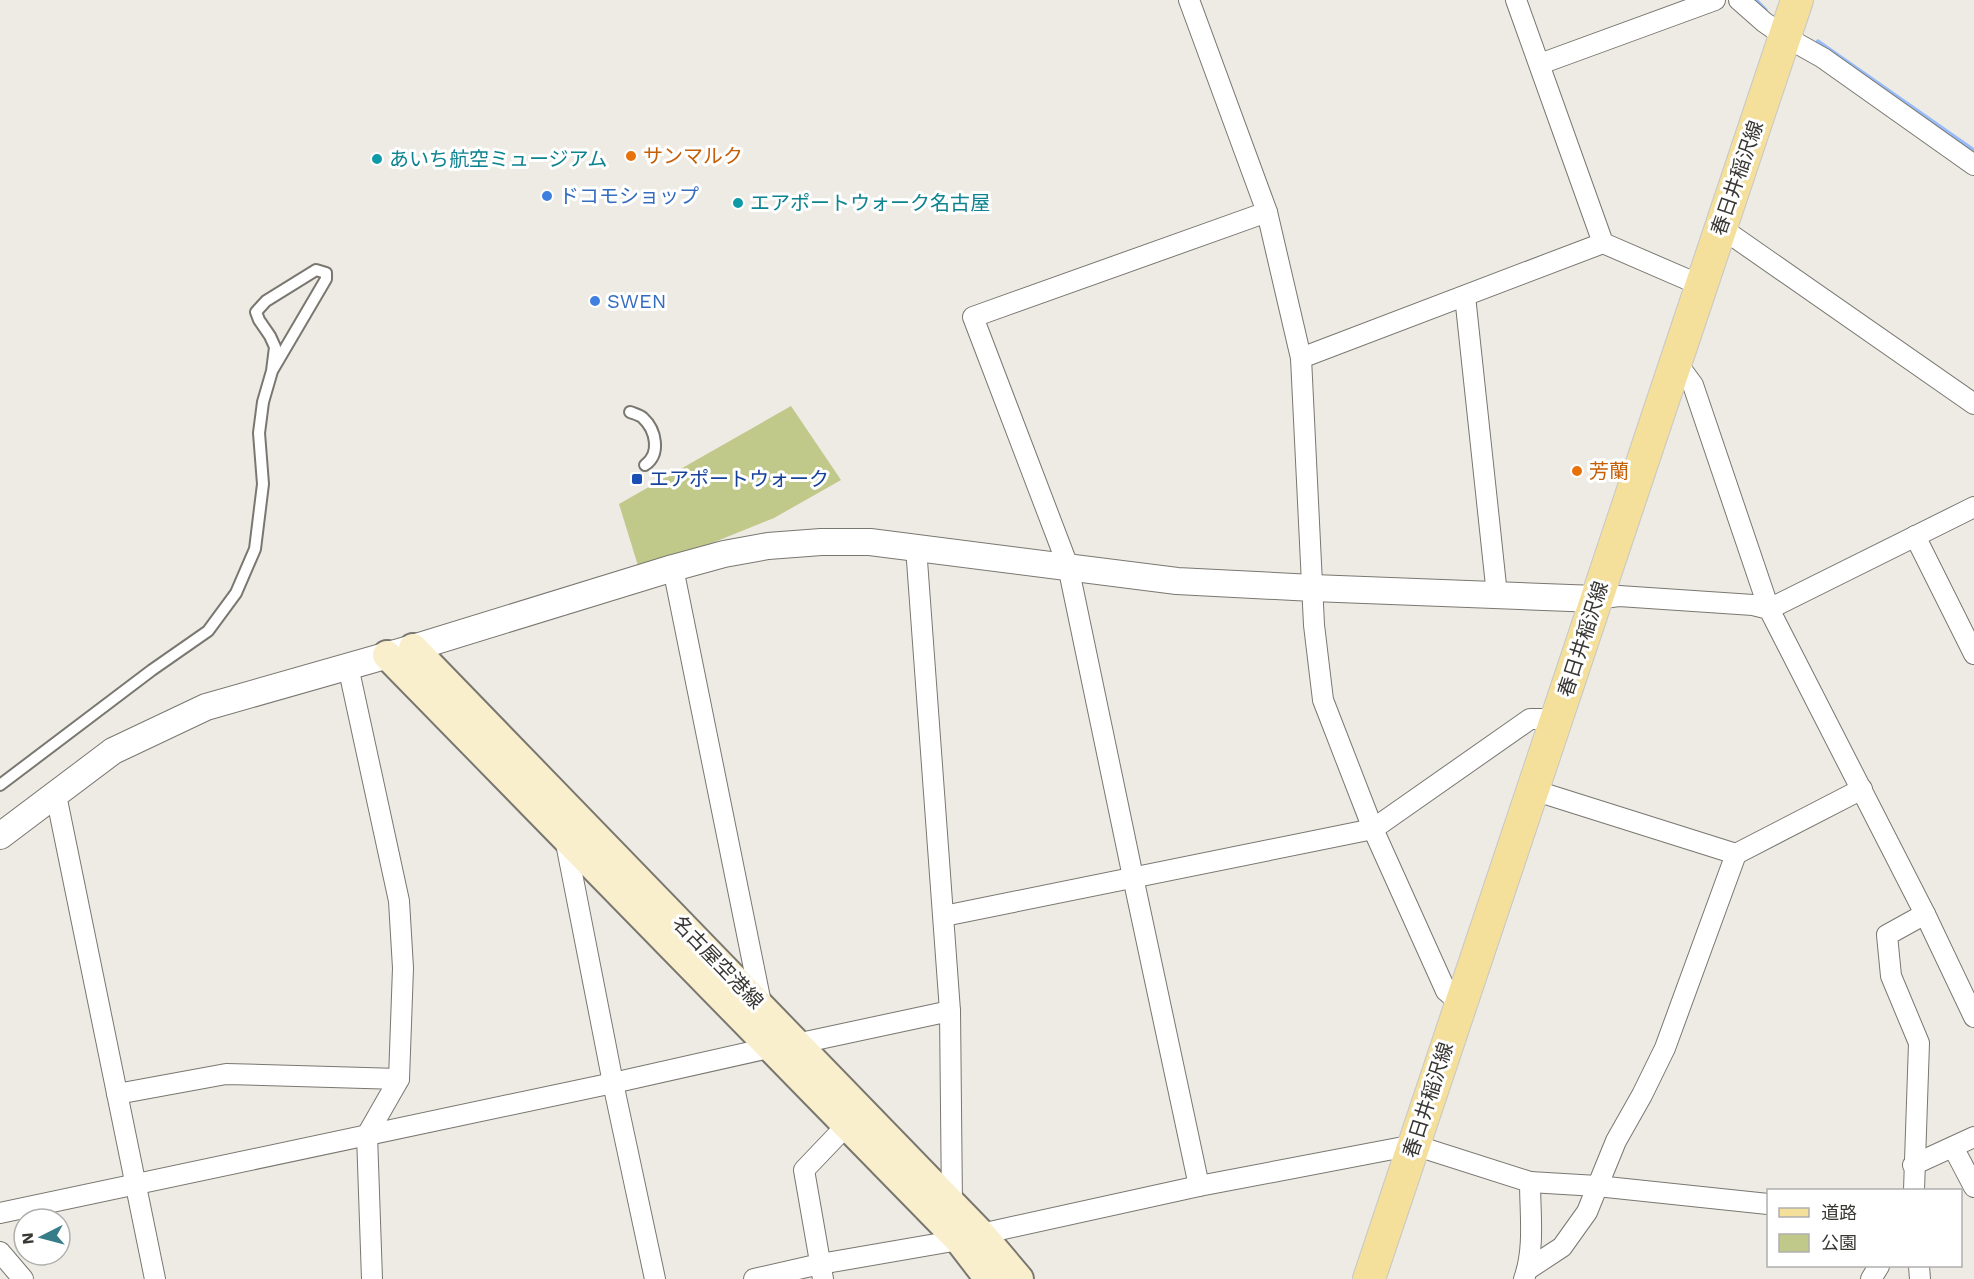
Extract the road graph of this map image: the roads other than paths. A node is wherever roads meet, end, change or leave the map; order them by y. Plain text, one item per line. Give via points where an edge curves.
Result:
1 (1189, 0) edge
2 (1516, 0) edge
3 (1715, 0) edge
4 (1739, 0) edge
5 (1797, 0) edge
6 (1784, 36) junction
7 (1540, 64) junction
8 (1974, 165) edge
9 (1267, 212) junction
10 (1720, 227) junction
11 (1603, 243) junction
12 (1700, 285) junction
13 (1465, 296) junction
14 (1301, 358) junction
15 (1676, 362) junction
16 (272, 371) junction
17 (1974, 404) edge
18 (630, 412) dead end
19 (645, 465) dead end
20 (1974, 507) edge
21 (1915, 536) junction
22 (916, 547) junction
23 (1068, 566) junction
24 (673, 568) junction
25 (1313, 588) junction
26 (1497, 595) junction
27 (1596, 599) junction
28 (1769, 609) junction
29 (400, 652) junction
30 (1974, 654) edge
31 (348, 666) junction
32 (1557, 719) junction
33 (0, 785) edge
34 (1862, 789) junction
35 (1533, 790) junction
36 (56, 795) junction
37 (1372, 829) junction
38 (0, 837) edge
39 (565, 837) junction
40 (1736, 854) junction
41 (1132, 877) junction
42 (1925, 914) junction
43 (944, 916) junction
44 (1460, 1003) junction
45 (762, 1008) junction
46 (950, 1011) junction
47 (1974, 1017) edge
48 (783, 1046) junction
49 (399, 1079) junction
50 (613, 1083) junction
51 (117, 1095) junction
52 (846, 1126) junction
53 (367, 1135) junction
54 (1974, 1137) edge
55 (1414, 1145) junction
56 (1953, 1147) junction
57 (1914, 1165) junction
58 (1530, 1182) junction
59 (136, 1185) junction
60 (1199, 1186) junction
61 (1597, 1186) junction
62 (1974, 1187) edge
63 (1914, 1189) edge
64 (952, 1204) junction
65 (1767, 1204) edge
66 (0, 1213) edge
67 (970, 1237) junction
68 (0, 1252) edge
69 (821, 1272) edge
70 (1525, 1274) edge
71 (23, 1279) edge
72 (156, 1279) edge
73 (372, 1279) edge
74 (655, 1279) edge
75 (754, 1279) edge
76 (989, 1279) edge
77 (1019, 1279) edge
78 (1369, 1279) edge

1 - 9 street
2 - 7 street
3 - 7 street
4 - 6 street
5 - 6 main road, 春日井稲沢線
6 - 8 street via 1823,58
6 - 10 main road, 春日井稲沢線
7 - 11 street
9 - 14 street
9 - 23 street via 973,317
10 - 12 main road, 春日井稲沢線
10 - 17 street
11 - 12 street
11 - 13 street
12 - 15 main road, 春日井稲沢線
13 - 14 street
13 - 26 street
14 - 25 street
15 - 27 main road, 春日井稲沢線
15 - 28 street via 1693,385
16 - 16 lane via 275,347 256,312 266,301 316,270 326,273
16 - 33 lane via 259,433 263,484 255,549 236,593 208,631
18 - 19 lane via 642,417 651,428 656,449
20 - 21 street
21 - 28 street
21 - 30 street
22 - 23 street
22 - 24 street via 870,542 768,546
22 - 43 street
23 - 25 street via 1177,581
23 - 41 street
24 - 29 street
24 - 45 street
25 - 26 street
25 - 37 street via 1323,700
26 - 27 street
27 - 28 street via 1619,596
27 - 32 main road, 春日井稲沢線
28 - 34 street
29 - 31 street
29 - 39 main road, 名古屋空港線
29 - 45 main road, 名古屋空港線
31 - 36 street via 206,706 113,751
31 - 49 street via 399,901 403,968
32 - 35 main road, 春日井稲沢線
32 - 37 street via 1530,719
34 - 40 street
34 - 42 street
35 - 40 street
35 - 44 main road, 春日井稲沢線
36 - 38 street
36 - 51 street
37 - 41 street
37 - 44 street via 1446,991
39 - 48 main road, 名古屋空港線
39 - 50 street
40 - 61 street via 1665,1048
41 - 43 street
41 - 60 street
42 - 47 street
42 - 57 street via 1887,935 1891,976 1919,1043
43 - 46 street
44 - 55 main road, 春日井稲沢線
45 - 48 main road, 名古屋空港線
46 - 48 street
46 - 64 street
48 - 50 street
48 - 52 main road, 名古屋空港線
48 - 64 main road, 名古屋空港線
49 - 51 street via 226,1074
49 - 53 street
50 - 53 street
50 - 74 street
51 - 59 street
52 - 67 main road, 名古屋空港線
52 - 69 street via 804,1170
53 - 59 street
53 - 73 street
54 - 56 street
55 - 58 street
55 - 60 street
55 - 78 main road, 春日井稲沢線
56 - 57 street
56 - 62 street
57 - 63 street
58 - 61 street
58 - 70 street via 1530,1244
59 - 66 street
59 - 72 street
60 - 67 street
61 - 65 street
61 - 70 street via 1587,1212 1562,1247
64 - 67 main road, 名古屋空港線
67 - 69 street
67 - 76 main road, 名古屋空港線
67 - 77 main road, 名古屋空港線
68 - 71 street
69 - 75 street

